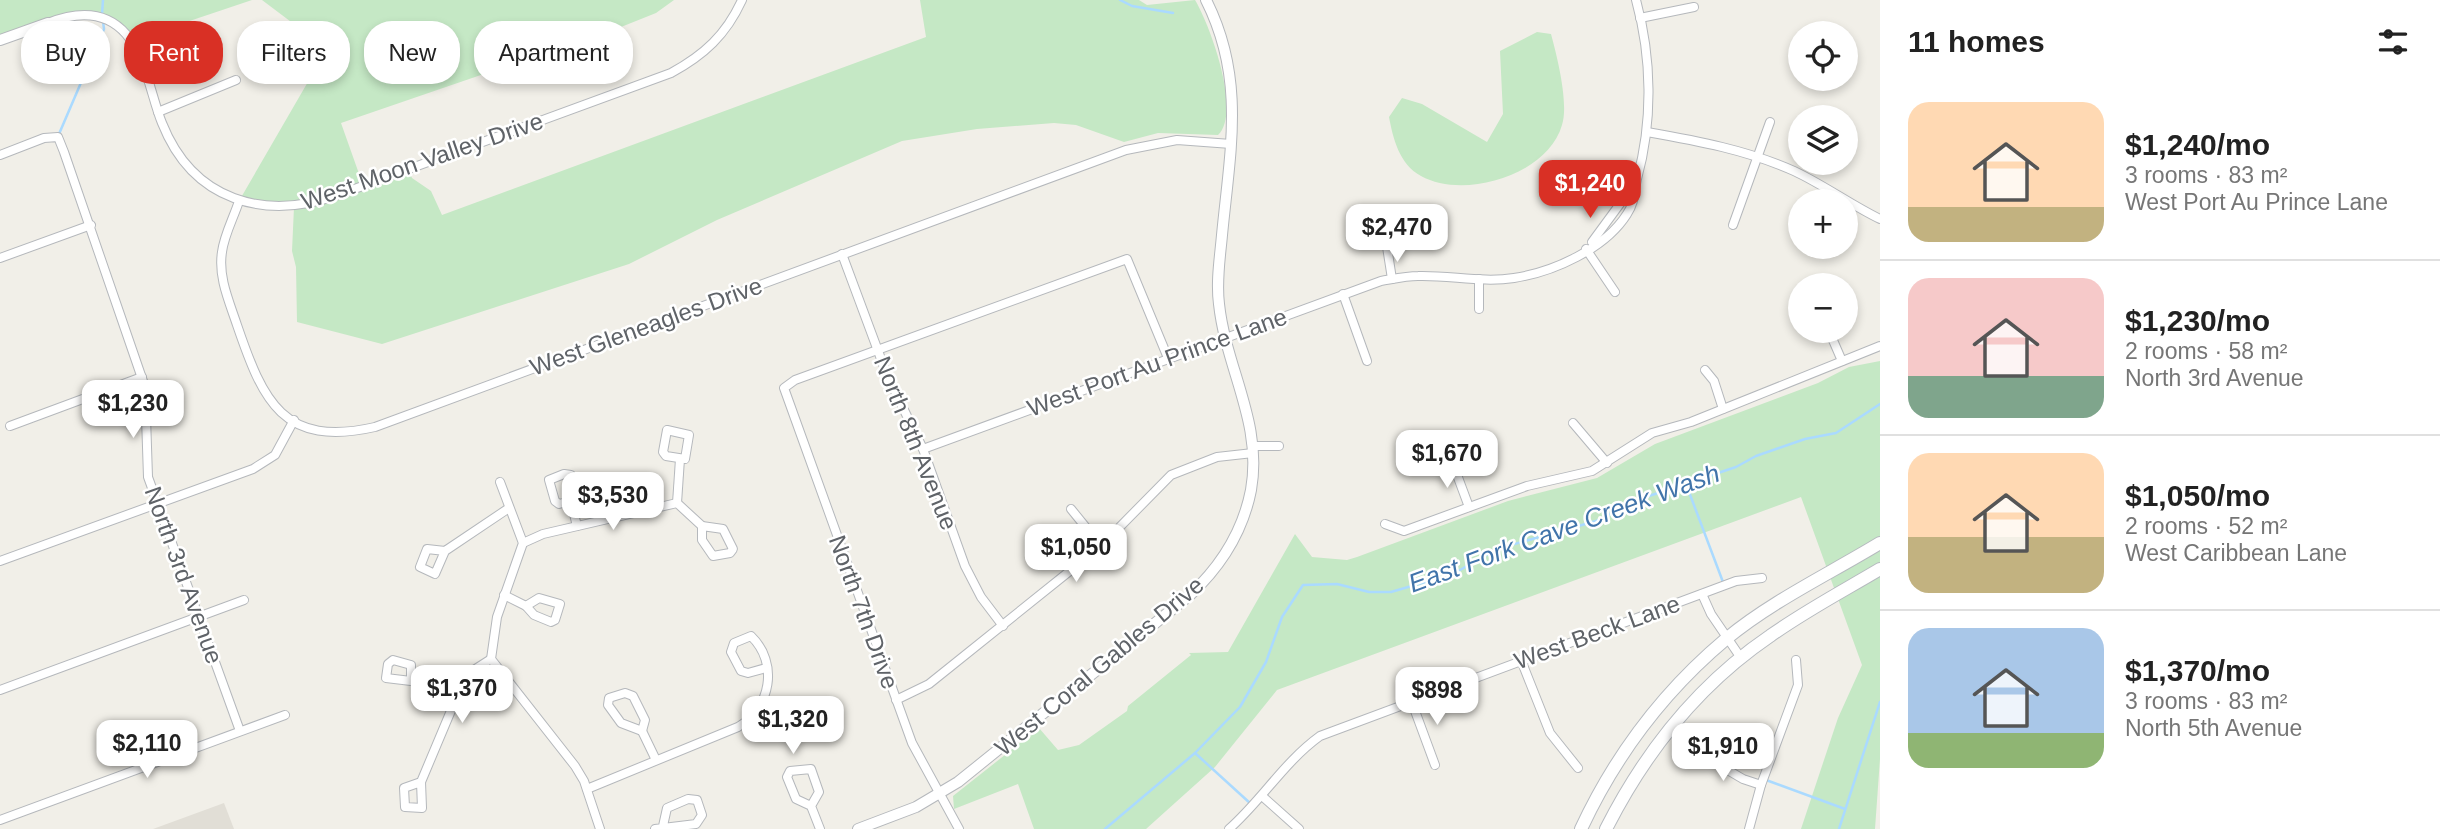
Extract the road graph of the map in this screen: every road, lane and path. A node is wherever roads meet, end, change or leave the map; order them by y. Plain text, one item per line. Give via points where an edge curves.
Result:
1 (742, 0) edge
2 (1206, 0) edge
3 (1636, 0) edge
4 (1694, 7) dead end
5 (1640, 18) junction
6 (53, 21) edge
7 (109, 21) edge
8 (110, 22) edge
9 (21, 33) edge
10 (0, 40) edge
11 (236, 80) dead end
12 (158, 112) junction
13 (1770, 122) dead end
14 (1647, 132) junction
15 (1231, 145) junction
16 (0, 155) edge
17 (1757, 156) junction
18 (239, 201) junction
19 (1880, 219) edge
20 (91, 225) junction
21 (1733, 225) dead end
22 (1385, 234) dead end
23 (1586, 249) junction
24 (842, 254) junction
25 (0, 258) edge
26 (1392, 279) junction
27 (1479, 279) junction
28 (1615, 292) dead end
29 (1343, 294) junction
30 (1479, 309) dead end
31 (1224, 337) junction
32 (1834, 343) edge
33 (1880, 346) edge
34 (878, 350) junction
35 (1168, 358) junction
36 (1367, 361) dead end
37 (1842, 361) junction
38 (1705, 370) dead end
39 (142, 377) junction
40 (1723, 409) junction
41 (294, 420) junction
42 (1573, 422) dead end
43 (10, 426) dead end
44 (1279, 446) dead end
45 (923, 449) junction
46 (1253, 449) junction
47 (680, 459) dead end
48 (1607, 463) junction
49 (1453, 464) dead end
50 (500, 482) dead end
51 (570, 502) dead end
52 (677, 503) junction
53 (157, 504) junction
54 (1469, 507) junction
55 (509, 508) junction
56 (1071, 509) dead end
57 (1385, 524) dead end
58 (577, 526) junction
59 (702, 526) junction
60 (523, 543) junction
61 (1880, 543) edge
62 (1101, 546) junction
63 (445, 551) dead end
64 (0, 561) edge
65 (1880, 569) edge
66 (1762, 578) dead end
67 (1702, 594) junction
68 (504, 595) junction
69 (244, 600) dead end
70 (526, 606) dead end
71 (198, 617) junction
72 (1003, 626) junction
73 (1727, 638) junction
74 (1741, 658) junction
75 (491, 659) junction
76 (1521, 660) junction
77 (1796, 660) dead end
78 (766, 668) junction
79 (412, 673) dead end
80 (466, 675) junction
81 (0, 690) edge
82 (896, 700) junction
83 (1411, 700) junction
84 (285, 715) dead end
85 (240, 731) junction
86 (642, 731) junction
87 (1697, 752) dead end
88 (656, 760) junction
89 (1435, 765) dead end
90 (1578, 768) dead end
91 (421, 782) dead end
92 (1761, 785) junction
93 (587, 789) junction
94 (939, 794) junction
95 (1262, 796) junction
96 (811, 806) junction
97 (0, 820) edge
98 (883, 825) edge
99 (659, 828) edge
100 (600, 829) edge
101 (820, 829) edge
102 (858, 829) edge
103 (959, 829) edge
104 (1228, 829) edge
105 (1299, 829) edge
106 (1581, 829) edge
107 (1605, 829) edge
108 (1749, 829) edge

1 - 18 street, West Moon Valley Drive via 720,37 671,73 310,204 265,206
2 - 15 street, West Coral Gables Drive via 1225,47 1234,105
3 - 5 street, West Port Au Prince Lane
4 - 5 street
5 - 14 street, West Port Au Prince Lane via 1647,63
6 - 7 street, West Moon Valley Drive via 90,14
8 - 12 street, West Moon Valley Drive via 124,32 136,51
9 - 10 street, West Moon Valley Drive
11 - 12 street
12 - 18 street, West Moon Valley Drive via 173,146 189,167
13 - 17 street
14 - 17 street
14 - 23 street, West Port Au Prince Lane via 1635,197 1627,214 1607,236
15 - 24 street, West Gleneagles Drive via 1177,140 1144,144
15 - 31 street, West Coral Gables Drive via 1217,279
16 - 20 street, North 3rd Avenue via 58,137
17 - 19 street via 1796,172
17 - 21 street
18 - 41 street, West Gleneagles Drive via 222,250 224,287 269,401
20 - 25 street
20 - 39 street, North 3rd Avenue
22 - 26 street
23 - 27 street, West Port Au Prince Lane via 1544,272
23 - 28 street
24 - 34 street, North 8th Avenue
24 - 41 street, West Gleneagles Drive via 375,427 329,433
26 - 27 street, West Port Au Prince Lane
26 - 29 street, West Port Au Prince Lane
27 - 30 street
29 - 31 street, West Port Au Prince Lane
29 - 36 street
31 - 35 street, West Port Au Prince Lane
31 - 46 street, West Coral Gables Drive via 1246,402
32 - 37 street
33 - 37 street
34 - 35 street via 1127,260
34 - 45 street, North 8th Avenue
34 - 82 street, North 7th Drive via 783,388
35 - 45 street, West Port Au Prince Lane
37 - 40 street
38 - 40 street
39 - 43 street
39 - 53 street, North 3rd Avenue via 148,410 146,467
40 - 48 street via 1639,439
41 - 53 street via 268,461
42 - 48 street
44 - 46 street
45 - 72 street, North 8th Avenue via 965,566
46 - 62 street via 1171,475
46 - 94 street, West Coral Gables Drive via 1251,490 1241,523 1202,583
47 - 52 street
48 - 54 street
49 - 54 street
50 - 55 street
51 - 58 street
52 - 58 street
52 - 59 street
53 - 64 street
53 - 71 street, North 3rd Avenue
54 - 57 street via 1404,531
55 - 60 street
55 - 63 street
56 - 62 street
58 - 60 street
59 - 59 street via 702,540 713,556 730,554 733,549 723,529
60 - 68 street
61 - 73 main road
62 - 72 street
65 - 74 main road
66 - 67 street, West Beck Lane via 1736,581
67 - 73 street
67 - 76 street, West Beck Lane
68 - 70 street
68 - 75 street
69 - 71 street
71 - 81 street
71 - 85 street, North 3rd Avenue
72 - 82 street via 921,690
73 - 74 street
73 - 106 main road via 1634,737
74 - 107 main road via 1651,751
75 - 80 street
75 - 93 street via 575,766
76 - 83 street, West Beck Lane
76 - 90 street via 1550,733
77 - 92 street via 1798,685
78 - 78 street via 741,671 731,647 751,636
78 - 88 street via 765,700 751,718
79 - 80 street
80 - 91 street
82 - 94 street, North 7th Drive via 917,756
83 - 89 street
83 - 95 street, West Beck Lane via 1320,736 1288,763
84 - 85 street
85 - 97 street
86 - 86 street via 618,720 608,705 610,698 625,693 633,696 645,720
86 - 88 street
87 - 92 street
88 - 93 street
92 - 108 street
93 - 100 street
94 - 98 street, West Coral Gables Drive
94 - 103 street, North 7th Drive
95 - 104 street, West Beck Lane
95 - 105 street
96 - 96 street via 818,792 811,769 790,771 787,777 796,799
96 - 101 street
98 - 102 street, West Coral Gables Drive
99 - 99 street via 696,824 702,815 697,800 667,808

